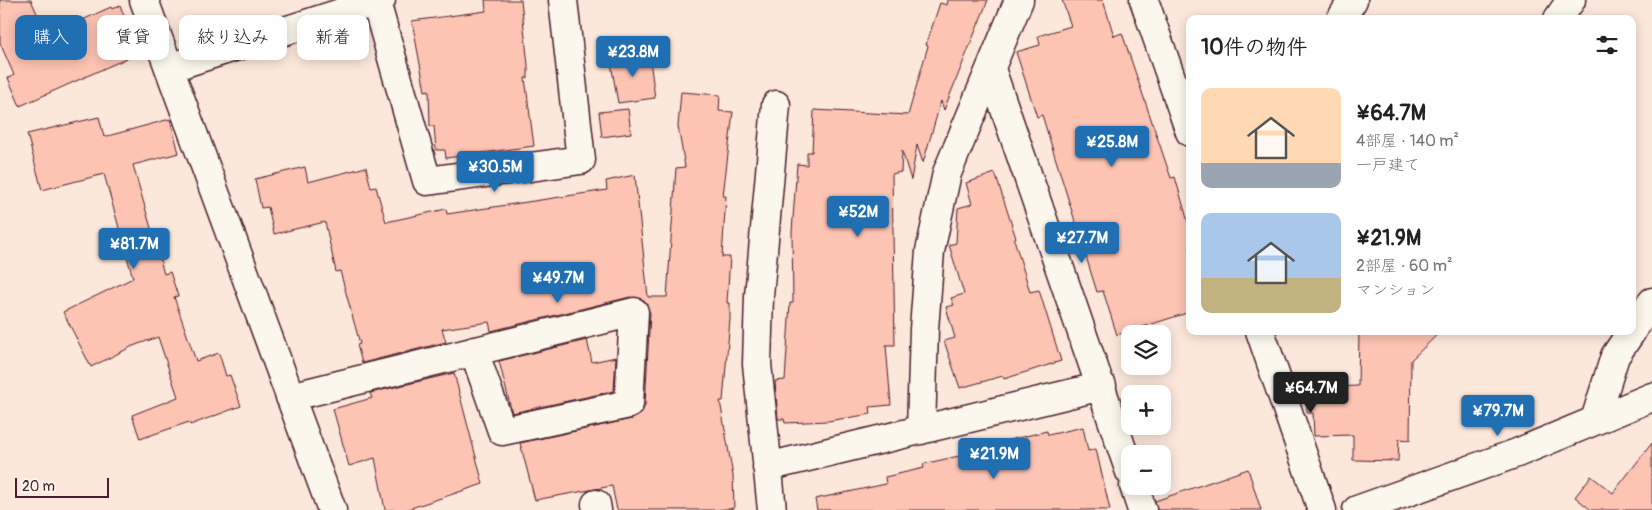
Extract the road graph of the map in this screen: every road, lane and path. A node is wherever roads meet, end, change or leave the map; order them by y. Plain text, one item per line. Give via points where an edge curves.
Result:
1 (144, 0) edge
2 (563, 0) edge
3 (1019, 0) edge
4 (1144, 0) edge
5 (1353, 0) edge
6 (1571, 0) edge
7 (378, 1) edge
8 (1344, 15) edge
9 (1561, 15) edge
10 (168, 68) junction
11 (991, 69) junction
12 (776, 105) dead end
13 (1186, 121) edge
14 (1652, 302) edge
15 (1636, 325) edge
16 (1261, 335) edge
17 (1629, 335) edge
18 (474, 351) junction
19 (1102, 386) junction
20 (290, 397) junction
21 (1652, 397) edge
22 (1595, 420) junction
23 (921, 430) junction
24 (1121, 445) edge
25 (767, 467) junction
26 (1137, 495) edge
27 (332, 510) edge
28 (772, 510) edge
29 (1142, 510) edge
30 (1322, 510) edge
31 (1357, 510) edge

1 - 10 street
2 - 7 street via 581,160 427,181
3 - 11 street
4 - 13 street
5 - 8 street
6 - 9 street
7 - 10 street
10 - 20 street
11 - 19 street
11 - 23 street via 946,173 930,250
12 - 25 street via 759,296 758,364
14 - 15 street
16 - 30 street
17 - 22 street via 1615,356
18 - 18 street via 596,321 634,312 629,404 502,431
18 - 20 street
19 - 23 street
19 - 24 street
20 - 27 street
21 - 22 street
22 - 31 street
23 - 25 street
25 - 28 street
26 - 29 street

